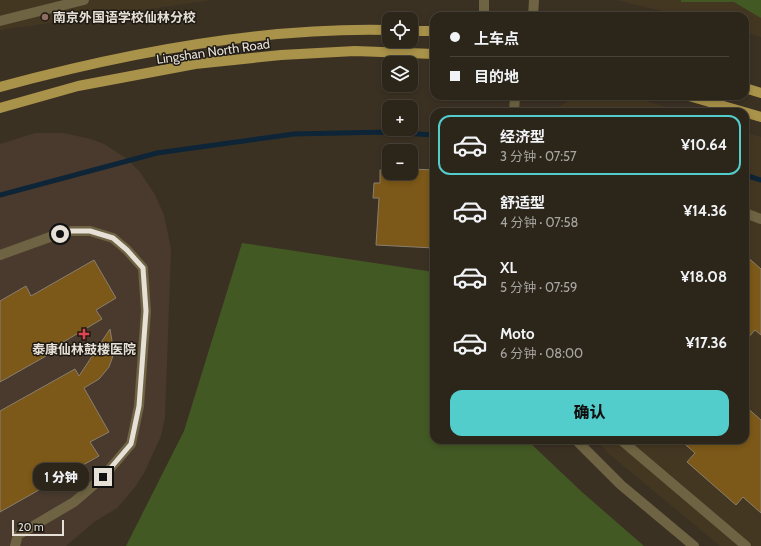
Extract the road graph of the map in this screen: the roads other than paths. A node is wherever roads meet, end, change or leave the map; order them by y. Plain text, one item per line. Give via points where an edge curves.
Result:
1 (84, 0) edge
2 (484, 0) edge
3 (534, 0) edge
4 (484, 12) edge
5 (533, 12) edge
6 (0, 21) edge
7 (382, 30) edge
8 (418, 31) edge
9 (430, 31) edge
10 (430, 54) edge
11 (0, 87) edge
12 (749, 90) edge
13 (761, 94) edge
14 (703, 100) edge
15 (0, 108) edge
16 (730, 108) edge
17 (749, 114) edge
18 (761, 117) edge
19 (749, 214) edge
20 (761, 218) edge
21 (0, 255) edge
22 (580, 444) edge
23 (626, 444) edge
24 (15, 546) edge
25 (694, 546) edge
26 (746, 546) edge

1 - 6 street
2 - 4 street
3 - 5 street
7 - 11 main road, Lingshan North Road via 355,29 269,36 183,46 71,68
8 - 9 main road
10 - 15 main road, Lingshan North Road via 355,51 280,55 195,64 78,86
12 - 13 main road
14 - 16 main road
17 - 18 main road
19 - 20 street
21 - 24 street via 71,231 90,231 113,238 143,268 146,311 139,406 131,444 103,477 74,502 18,535
22 - 25 street via 621,486
23 - 26 street

